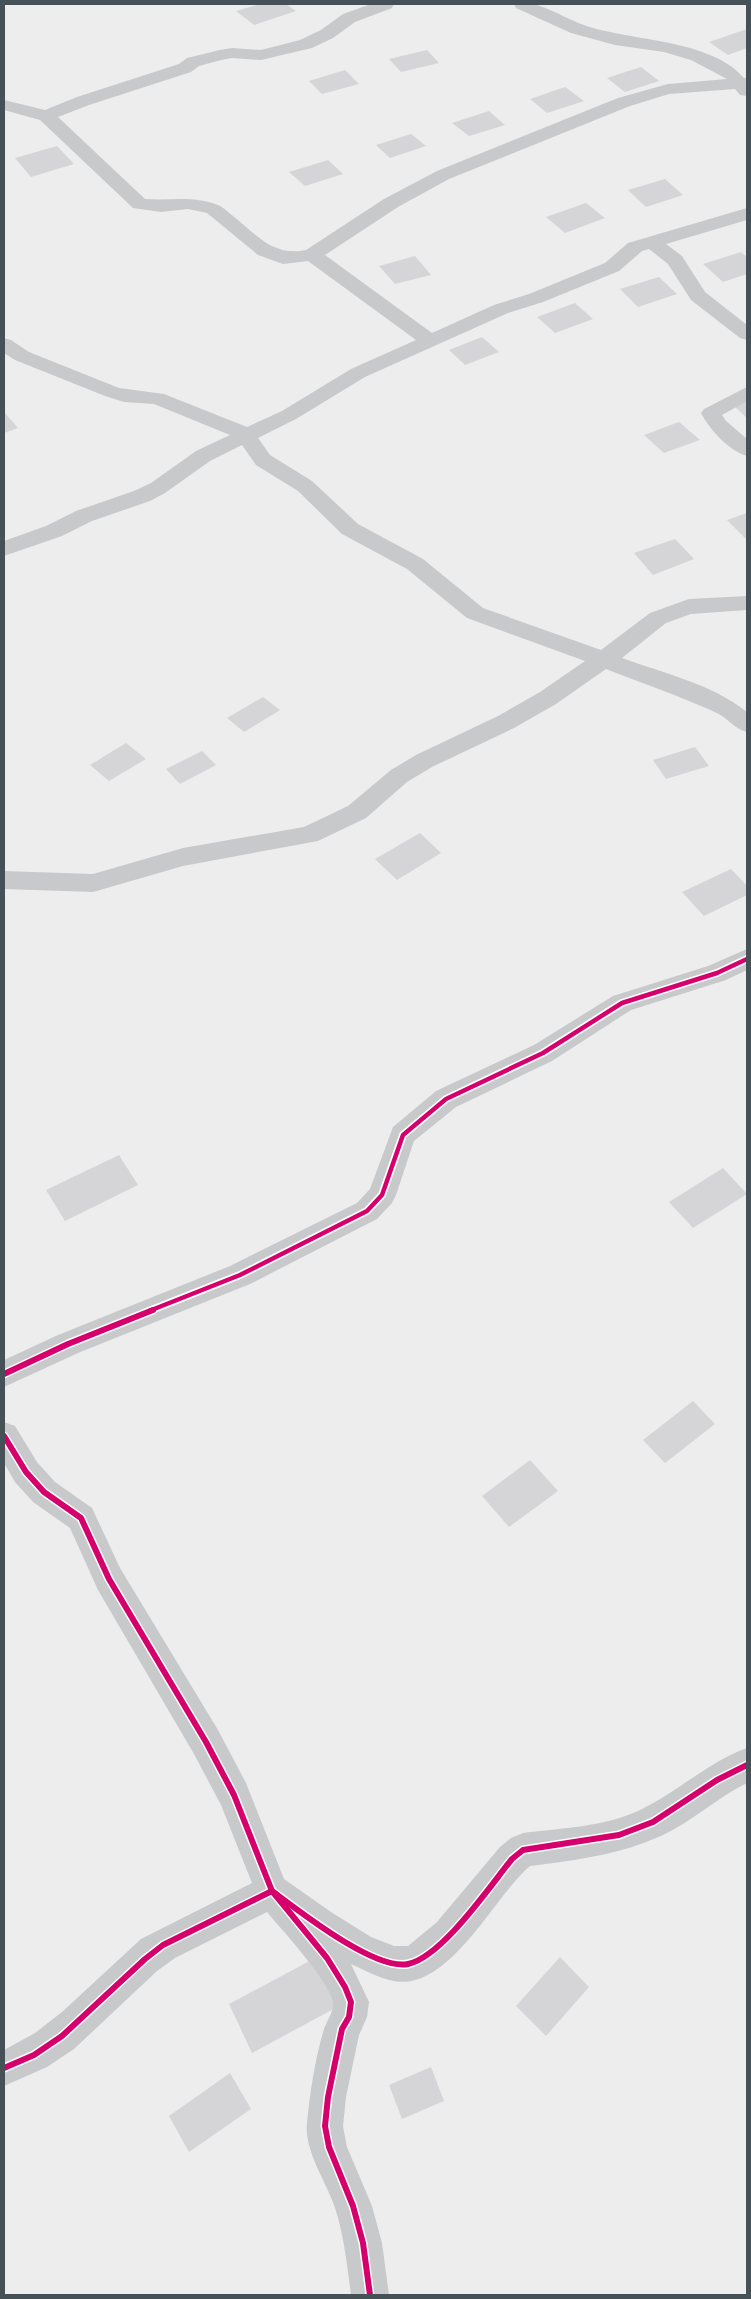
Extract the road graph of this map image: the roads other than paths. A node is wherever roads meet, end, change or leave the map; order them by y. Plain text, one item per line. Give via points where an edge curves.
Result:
1 (386, 4) edge
2 (522, 4) edge
3 (745, 86) edge
4 (4, 105) edge
5 (46, 116) junction
6 (747, 214) edge
7 (652, 242) junction
8 (312, 256) junction
9 (747, 334) edge
10 (430, 341) junction
11 (4, 344) edge
12 (747, 393) edge
13 (245, 434) junction
14 (747, 449) edge
15 (4, 549) edge
16 (747, 603) edge
17 (602, 660) junction
18 (747, 724) edge
19 (4, 880) edge
20 (747, 958) edge
21 (4, 1374) edge
22 (4, 1436) edge
23 (747, 1765) edge
24 (272, 1891) junction
25 (4, 2068) edge
26 (370, 2295) edge

1 - 5 street via 348,18 327,34 306,44 272,54 232,53 198,61
2 - 3 street via 559,22 615,40 685,51 731,73
3 - 8 street via 668,90 644,95 454,170 391,204
4 - 5 street
5 - 8 street via 140,204 199,204 222,214 265,251 283,258
6 - 7 street
7 - 9 street via 675,260 698,296
7 - 10 street via 635,247 612,267 536,298 501,308
8 - 10 street
10 - 13 street via 358,373 288,415
11 - 13 street via 22,356 112,392 157,398
12 - 14 street via 711,413 718,424
13 - 15 street via 203,456 142,496
13 - 17 street via 254,451 305,486 350,529 415,564 475,613
16 - 17 street via 712,604 668,613
17 - 18 street via 727,708
17 - 19 street via 534,708 424,761 399,776 357,812 309,835 182,857 93,883
20 - 21 street via 717,973 622,1003 544,1052 446,1100 402,1135 382,1195 367,1211 240,1275 68,1344
22 - 24 street via 26,1472 44,1492 81,1518 110,1579 234,1795
23 - 24 street via 717,1780 653,1822 619,1835 523,1850 442,1943 407,1964 388,1962 357,1948 322,1928
24 - 25 street via 170,1940 136,1966 78,2022 42,2049
24 - 26 street via 327,1958 351,2002 328,2097 326,2126 329,2147 353,2206 363,2243

